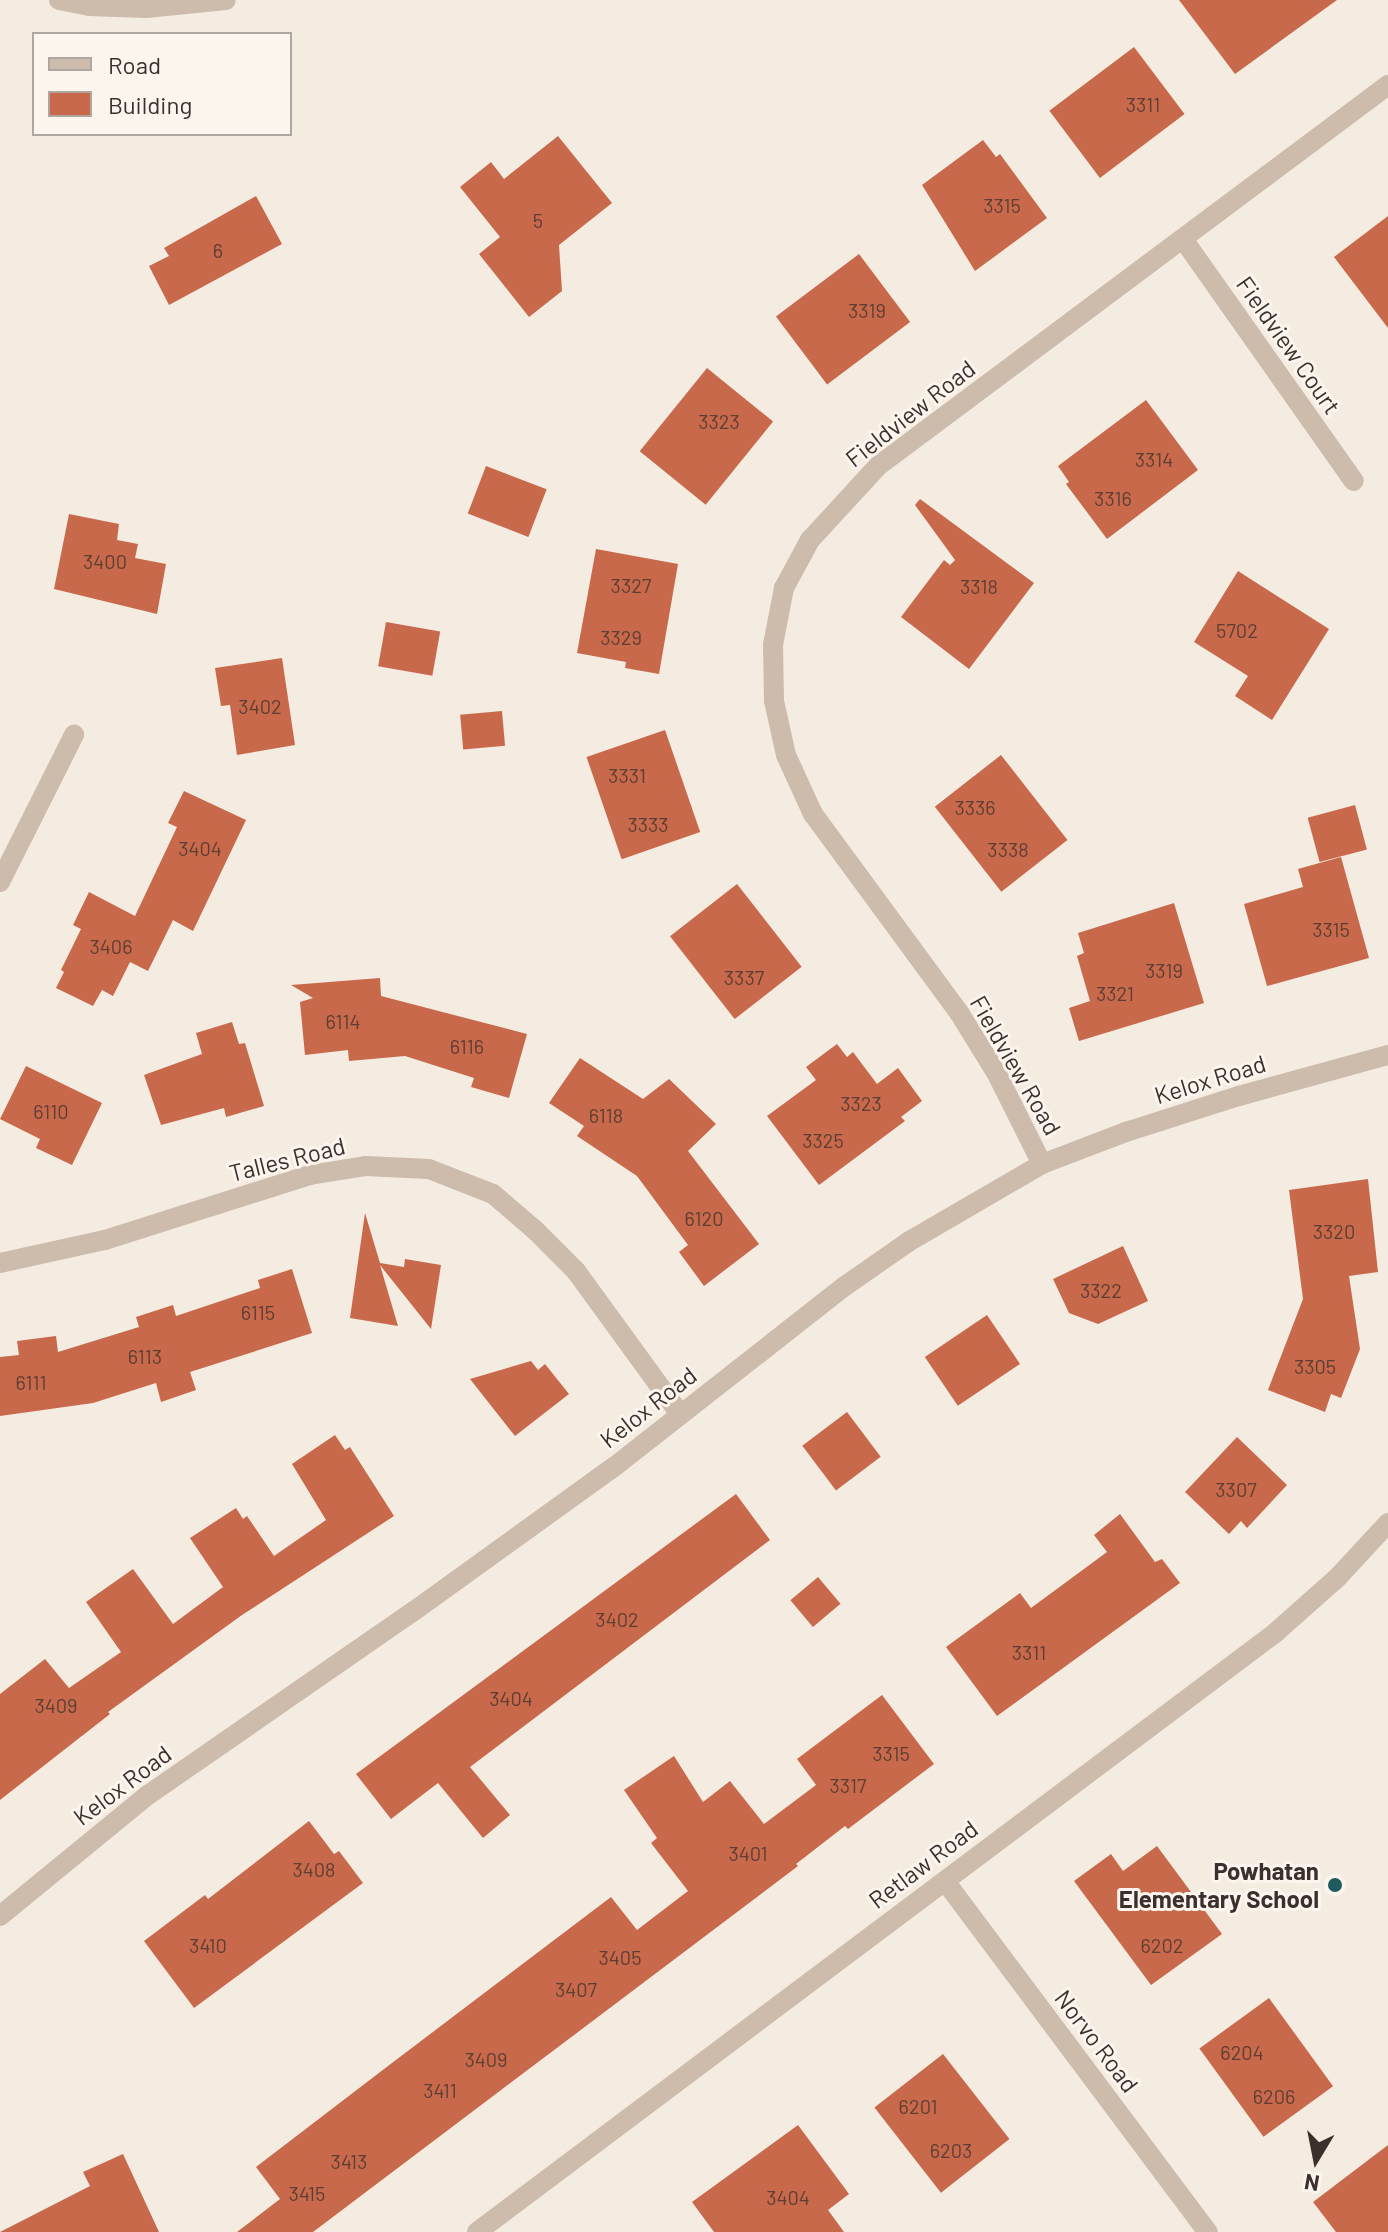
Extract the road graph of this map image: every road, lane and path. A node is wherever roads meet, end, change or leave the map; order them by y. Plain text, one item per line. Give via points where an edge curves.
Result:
1 (59, 0) edge
2 (226, 0) edge
3 (1388, 85) edge
4 (1183, 239) junction
5 (1354, 481) dead end
6 (74, 735) dead end
7 (0, 882) edge
8 (1388, 1055) edge
9 (1042, 1164) junction
10 (0, 1263) edge
11 (680, 1414) junction
12 (1388, 1523) edge
13 (945, 1881) junction
14 (0, 1916) edge
15 (477, 2232) edge
16 (1208, 2232) edge

1 - 2 street via 146,8
3 - 4 street, Fieldview Road
4 - 5 street, Fieldview Court
4 - 9 street, Fieldview Road via 878,466 810,540 784,588 773,645 774,701 786,755 813,814 960,1014
6 - 7 street
8 - 9 street, Kelox Road via 1239,1096
9 - 11 street, Kelox Road via 908,1242
10 - 11 street, Talles Road via 105,1240 310,1175 366,1166 429,1169 493,1194 536,1231 576,1271
11 - 14 street, Kelox Road via 427,1602 148,1795
12 - 13 street, Retlaw Road via 1275,1633
13 - 15 street, Retlaw Road
13 - 16 street, Norvo Road

